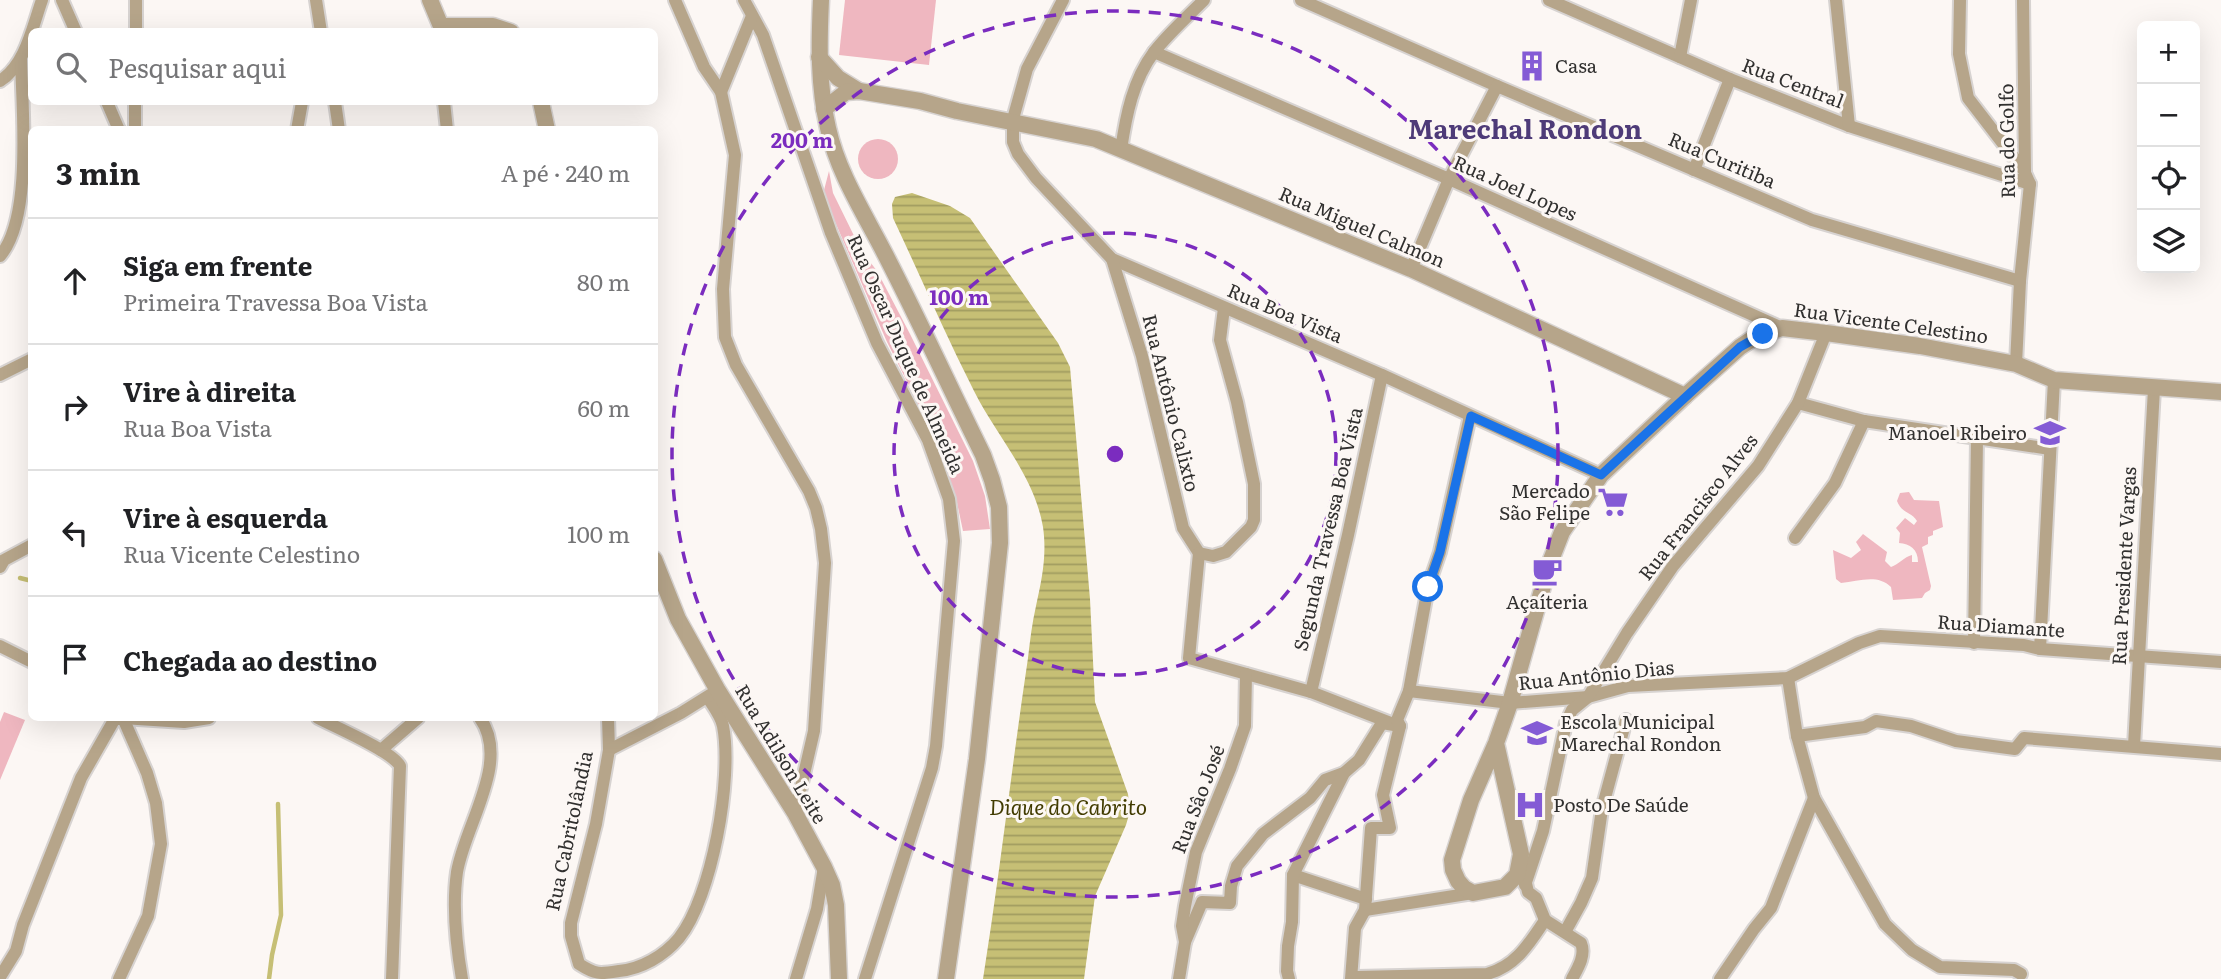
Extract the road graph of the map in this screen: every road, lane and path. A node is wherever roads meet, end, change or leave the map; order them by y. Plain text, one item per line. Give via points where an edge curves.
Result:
1 (42, 0) edge
2 (62, 0) edge
3 (136, 0) edge
4 (316, 0) edge
5 (675, 0) edge
6 (744, 0) edge
7 (821, 0) edge
8 (1063, 0) edge
9 (1204, 0) edge
10 (1301, 0) edge
11 (1549, 0) edge
12 (1691, 0) edge
13 (1836, 0) edge
14 (1960, 0) edge
15 (2023, 0) edge
16 (430, 3) edge
17 (752, 16) junction
18 (32, 28) edge
19 (74, 28) edge
20 (136, 28) edge
21 (319, 28) edge
22 (434, 28) edge
23 (499, 28) edge
24 (28, 39) edge
25 (1154, 52) junction
26 (818, 56) junction
27 (1680, 57) junction
28 (21, 59) junction
29 (1730, 79) junction
30 (0, 81) edge
31 (1497, 86) junction
32 (859, 91) junction
33 (721, 92) junction
34 (108, 105) edge
35 (135, 105) edge
36 (302, 105) edge
37 (335, 105) edge
38 (444, 105) edge
39 (542, 105) edge
40 (824, 109) junction
41 (1013, 121) junction
42 (117, 126) edge
43 (135, 126) edge
44 (299, 126) edge
45 (338, 126) edge
46 (447, 126) edge
47 (546, 126) edge
48 (1850, 126) junction
49 (1121, 150) junction
50 (1694, 170) junction
51 (2027, 178) junction
52 (1449, 179) junction
53 (0, 256) edge
54 (1112, 260) junction
55 (1411, 269) junction
56 (2020, 281) junction
57 (1224, 308) junction
58 (1782, 328) junction
59 (1826, 333) junction
60 (28, 361) edge
61 (2016, 364) junction
62 (0, 375) edge
63 (1382, 375) junction
64 (2054, 380) junction
65 (2154, 388) junction
66 (2221, 392) edge
67 (1685, 396) junction
68 (1798, 402) junction
69 (1471, 416) junction
70 (1864, 421) junction
71 (1977, 439) junction
72 (2050, 449) junction
73 (1601, 475) junction
74 (1795, 538) dead end
75 (28, 547) edge
76 (1199, 554) junction
77 (1, 560) edge
78 (658, 569) edge
79 (1974, 643) junction
80 (0, 646) edge
81 (2040, 649) junction
82 (2138, 656) junction
83 (28, 660) edge
84 (2221, 663) edge
85 (1246, 674) junction
86 (1788, 678) junction
87 (1409, 691) junction
88 (1311, 692) junction
89 (713, 694) junction
90 (1588, 697) junction
91 (1510, 704) junction
92 (1626, 720) dead end
93 (113, 721) edge
94 (115, 721) edge
95 (161, 721) edge
96 (190, 721) edge
97 (324, 721) edge
98 (415, 721) edge
99 (482, 721) edge
100 (608, 721) edge
101 (1400, 726) junction
102 (1797, 736) junction
103 (1496, 743) junction
104 (2134, 746) junction
105 (381, 750) junction
106 (609, 750) junction
107 (2221, 754) edge
108 (1343, 773) junction
109 (1814, 798) junction
110 (795, 813) junction
111 (1521, 854) junction
112 (824, 867) junction
113 (1293, 875) junction
114 (1525, 885) junction
115 (1473, 893) junction
116 (1365, 905) junction
117 (1545, 920) junction
118 (1565, 932) junction
119 (1185, 942) junction
120 (2021, 974) dead end
121 (0, 977) edge
122 (1355, 978) edge
123 (119, 979) edge
124 (392, 979) edge
125 (462, 979) edge
126 (796, 979) edge
127 (839, 979) edge
128 (865, 979) edge
129 (946, 979) edge
130 (1179, 979) edge
131 (1289, 979) edge
132 (1572, 979) edge
133 (1720, 979) edge

1 - 18 street
2 - 19 street
3 - 20 street
4 - 21 street
5 - 33 street via 704,67
6 - 17 street, Rua Oscar Duque de Almeida
7 - 26 street
8 - 41 street via 1027,69
9 - 25 street
10 - 31 street, Rua Curitiba
11 - 27 street, Rua Central
12 - 27 street
13 - 48 street
14 - 51 street via 1959,54 1968,98
15 - 51 street, Rua do Golfo
16 - 22 street
16 - 23 street via 446,27
17 - 33 street
17 - 128 street, Rua Oscar Duque de Almeida via 763,35 831,233 877,344 928,440 952,512 954,541 936,746
24 - 28 street
25 - 49 street via 1127,110
25 - 52 street, Rua Joel Lopes
26 - 32 street
26 - 40 street
27 - 29 street, Rua Central
28 - 30 street
28 - 53 street via 23,165 16,224
29 - 48 street, Rua Central
29 - 50 street
31 - 50 street, Rua Curitiba
31 - 52 street
32 - 40 street via 846,92
32 - 41 street, Rua Miguel Calmon
33 - 110 street via 735,155 723,289 725,337 736,365 810,491 825,551 814,731
34 - 42 street
35 - 43 street
36 - 44 street
37 - 45 street
38 - 46 street
39 - 47 street
40 - 129 street via 842,172 983,456 999,507 1000,553 978,759
41 - 49 street, Rua Miguel Calmon via 1096,139
41 - 54 street, Rua Boa Vista via 1018,154
48 - 51 street, Rua Central
49 - 55 street, Rua Miguel Calmon
50 - 56 street, Rua Curitiba via 1812,220
51 - 56 street, Rua do Golfo
52 - 55 street
52 - 58 street, Rua Joel Lopes
54 - 57 street, Rua Boa Vista
54 - 76 street, Rua Antônio Calixto via 1142,356 1183,527
55 - 67 street, Rua Miguel Calmon
56 - 61 street, Rua do Golfo
57 - 63 street, Rua Boa Vista
57 - 76 street via 1220,340 1254,484 1254,520 1226,552
58 - 59 street, Rua Vicente Celestino
58 - 67 street, Rua Vicente Celestino via 1748,342
59 - 61 street, Rua Vicente Celestino
59 - 68 street, Rua Francisco Alves
60 - 62 street
61 - 64 street, Rua Vicente Celestino
63 - 69 street, Rua Boa Vista
63 - 88 street, Segunda Travessa Boa Vista
64 - 65 street, Rua Vicente Celestino
64 - 72 street
65 - 66 street, Rua Vicente Celestino
65 - 82 street, Rua Presidente Vargas
67 - 73 street, Rua Vicente Celestino
68 - 70 street
68 - 90 street, Rua Francisco Alves via 1758,466 1673,566
69 - 73 street, Rua Boa Vista
69 - 87 street via 1428,587
70 - 71 street
70 - 74 street via 1835,483
71 - 72 street
71 - 79 street
72 - 81 street
73 - 91 street, Rua Vicente Celestino via 1555,547
75 - 77 street
76 - 85 street via 1189,658
78 - 89 street, Rua Adilson Leite
79 - 81 street, Rua Diamante
79 - 86 street, Rua Diamante via 1880,636
80 - 83 street
81 - 82 street, Rua Diamante
82 - 84 street, Rua Diamante
82 - 104 street, Rua Presidente Vargas
85 - 88 street
85 - 119 street, Rua Sâo José via 1245,726 1196,852 1182,926
86 - 90 street, Rua Antônio Dias via 1628,686
86 - 102 street
87 - 91 street, Rua Antônio Dias
87 - 101 street via 1397,720
88 - 101 street
89 - 106 street
89 - 106 street, Rua Cabritolândia via 723,727 724,786 716,845 694,913 667,951 638,968 598,974 579,964 570,936
89 - 110 street, Rua Adilson Leite
90 - 91 street, Rua Antônio Dias
90 - 114 street, Rua Francisco Alves via 1572,710 1566,723 1543,831
91 - 103 street, Rua Vicente Celestino
92 - 118 street via 1602,809 1592,878
93 - 121 street via 81,778 16,951
94 - 123 street via 147,772 160,844 148,916
95 - 96 street
97 - 105 street
98 - 105 street
99 - 125 street via 490,738 490,770 457,871 455,926
100 - 106 street, Rua Cabritolândia
101 - 108 street via 1382,723 1359,760
101 - 116 street via 1383,794 1390,828 1371,828
102 - 104 street via 1865,727 1876,721 1911,726 1956,741 2015,749 2024,738
102 - 109 street
103 - 111 street
103 - 115 street, Rua Vicente Celestino via 1452,859 1458,881
104 - 107 street
105 - 124 street via 400,766
108 - 113 street
108 - 119 street via 1325,780 1263,834 1237,866 1230,903 1202,902
109 - 120 street via 1885,924 1912,950 1940,967
109 - 133 street via 1771,908
110 - 112 street, Rua Adilson Leite
111 - 114 street
111 - 115 street via 1511,883
112 - 126 street
112 - 127 street, Rua Adilson Leite via 836,905
113 - 116 street
113 - 131 street
114 - 117 street
115 - 116 street
116 - 122 street via 1355,928
117 - 118 street
117 - 122 street via 1525,950 1498,971
118 - 132 street via 1581,943 1583,950
119 - 130 street, Rua Sâo José

